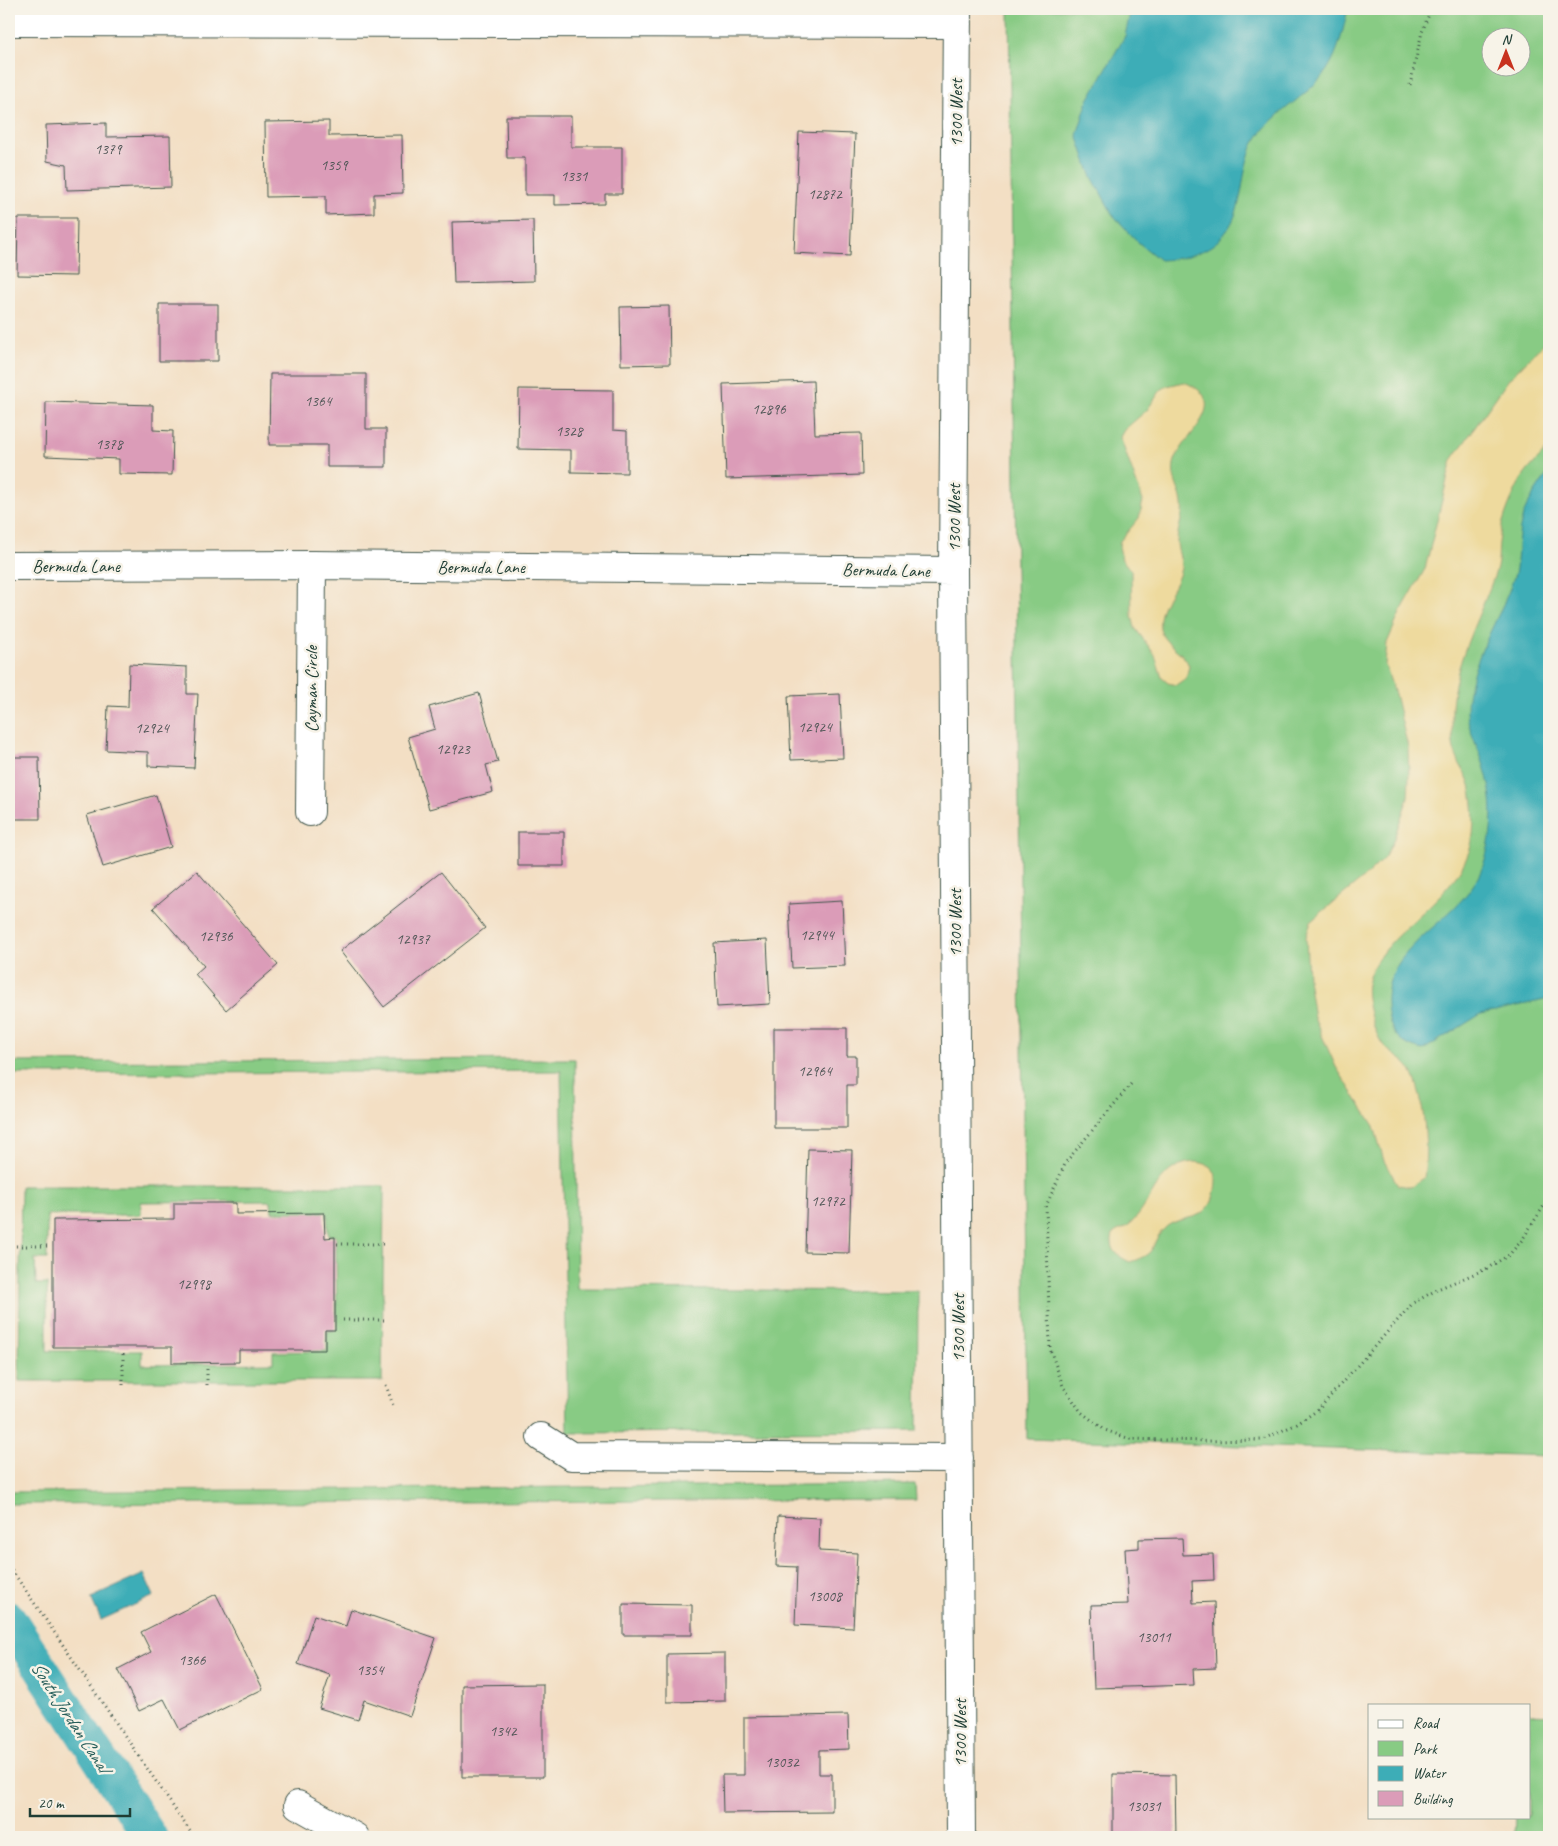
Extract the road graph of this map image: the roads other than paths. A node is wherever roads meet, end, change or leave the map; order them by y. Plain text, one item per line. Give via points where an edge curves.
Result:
1 (957, 17) edge
2 (9, 22) edge
3 (312, 565) junction
4 (9, 566) edge
5 (953, 572) junction
6 (310, 812) dead end
7 (541, 1437) dead end
8 (959, 1458) junction
9 (298, 1805) dead end
10 (355, 1837) edge
11 (961, 1837) edge

1 - 2 street
1 - 5 street, 1300 West
3 - 4 street, Bermuda Lane
3 - 5 street, Bermuda Lane
3 - 6 street, Cayman Circle
5 - 8 street, 1300 West
7 - 8 street via 570,1456
8 - 11 street, 1300 West
9 - 10 street

